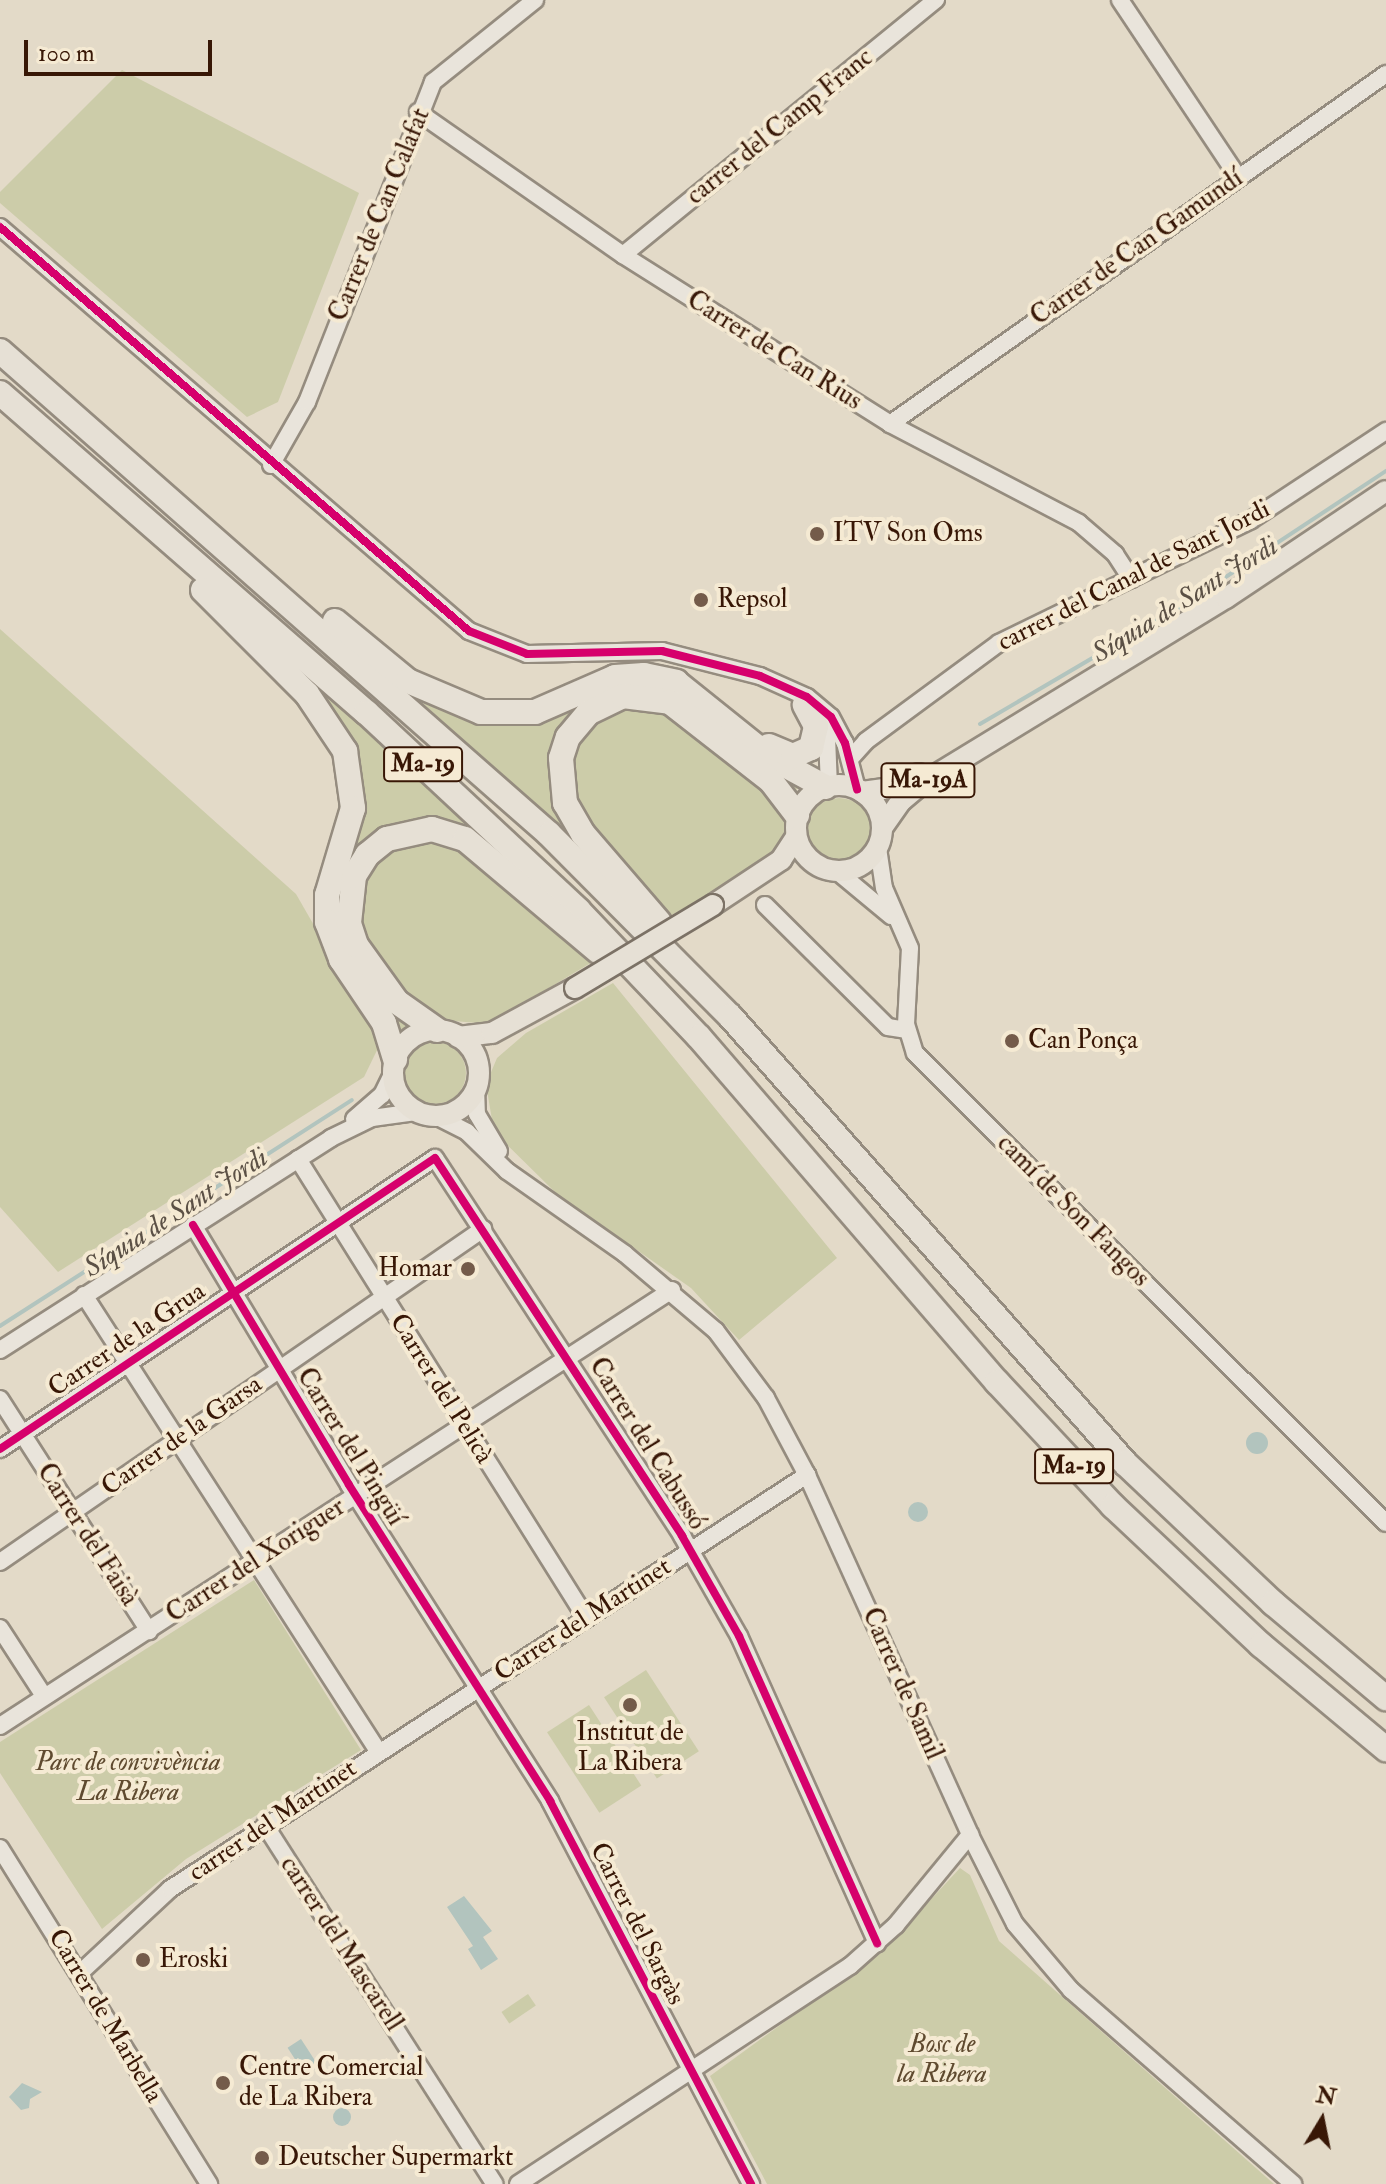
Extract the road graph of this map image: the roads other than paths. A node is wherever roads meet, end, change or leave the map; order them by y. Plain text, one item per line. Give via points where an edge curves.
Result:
1 (535, 0) edge
2 (936, 0) edge
3 (1120, 0) edge
4 (1386, 74) edge
5 (418, 112) junction
6 (1238, 177) junction
7 (0, 227) edge
8 (623, 255) junction
9 (0, 351) edge
10 (0, 393) edge
11 (890, 424) junction
12 (1386, 431) edge
13 (271, 465) junction
14 (163, 491) junction
15 (1386, 491) edge
16 (129, 508) junction
17 (1131, 579) junction
18 (760, 676) junction
19 (805, 705) junction
20 (734, 728) junction
21 (984, 743) junction
22 (850, 759) junction
23 (827, 787) junction
24 (860, 791) junction
25 (797, 826) junction
26 (880, 838) junction
27 (817, 866) junction
28 (838, 872) junction
29 (745, 886) junction
30 (765, 905) dead end
31 (903, 929) junction
32 (532, 1014) junction
33 (730, 1016) junction
34 (906, 1030) junction
35 (448, 1033) junction
36 (699, 1037) junction
37 (394, 1065) junction
38 (478, 1081) junction
39 (426, 1114) junction
40 (331, 1138) junction
41 (435, 1158) joint
42 (298, 1159) junction
43 (522, 1181) junction
44 (337, 1223) junction
45 (193, 1225) junction
46 (483, 1229) junction
47 (672, 1290) junction
48 (233, 1293) junction
49 (84, 1295) junction
50 (383, 1296) junction
51 (0, 1350) edge
52 (570, 1359) junction
53 (130, 1364) junction
54 (278, 1369) junction
55 (0, 1399) edge
56 (464, 1427) junction
57 (22, 1434) junction
58 (176, 1439) junction
59 (0, 1449) edge
60 (807, 1475) junction
61 (356, 1497) junction
62 (72, 1512) junction
63 (1386, 1523) edge
64 (690, 1551) junction
65 (0, 1562) edge
66 (256, 1562) junction
67 (586, 1618) junction
68 (0, 1628) edge
69 (149, 1631) junction
70 (480, 1687) junction
71 (44, 1696) junction
72 (1386, 1698) edge
73 (0, 1726) edge
74 (1386, 1749) edge
75 (378, 1751) junction
76 (265, 1825) junction
77 (970, 1835) junction
78 (0, 1848) edge
79 (877, 1943) junction
80 (81, 1972) junction
81 (690, 2072) junction
82 (209, 2184) edge
83 (495, 2184) edge
84 (518, 2184) edge
85 (751, 2184) edge
86 (1293, 2184) edge

1 - 5 street, Carrer de Can Calafat via 433,82
2 - 8 street, carrer del Camp Franc
3 - 6 street
4 - 6 street, Carrer de Can Gamundí
5 - 8 street, Carrer de Can Rius
5 - 13 street, Carrer de Can Calafat via 307,402
6 - 11 street, Carrer de Can Gamundí
7 - 13 street
8 - 11 street, Carrer de Can Rius
9 - 14 highway, Ma-19
10 - 16 highway, Ma-19
11 - 17 street, Carrer de Can Rius via 1079,523 1115,554
12 - 17 street, carrer del Canal de Sant Jordi via 1251,520
13 - 18 street via 458,622 492,643 558,657 662,651
14 - 20 highway via 208,516 408,681 444,699 481,712 519,715 558,705 615,677 644,675 687,688
14 - 33 highway, Ma-19 via 500,788
15 - 21 main road, Ma-19A via 1226,598
16 - 36 highway, Ma-19 via 467,805
16 - 37 highway via 154,543 307,694 339,739 349,765 353,808 327,895 327,922 341,959 384,1023
17 - 22 street, carrer del Canal de Sant Jordi via 999,643 877,732
18 - 19 street
18 - 22 street via 816,702 842,734
19 - 20 highway via 816,732 803,754 781,754
19 - 23 street via 827,737
20 - 23 highway via 783,766
21 - 24 main road, Ma-19A via 896,786
21 - 26 main road, Ma-19A via 908,793
22 - 24 street
23 - 24 main road
23 - 25 main road via 810,796
24 - 26 main road via 877,808
25 - 27 main road
25 - 29 main road via 781,860
25 - 33 highway via 771,781 697,720 660,698 623,696 599,705 580,720 564,746 561,792 575,824 715,987
26 - 28 main road via 858,867
26 - 31 street via 884,888
27 - 28 main road
27 - 29 main road via 784,871
28 - 31 street via 870,893
29 - 32 main road, bridge
30 - 34 street via 888,1027
31 - 34 street via 910,957
32 - 35 main road via 492,1033
32 - 38 main road via 490,1049
33 - 72 highway, Ma-19 via 1125,1463 1273,1603
34 - 63 street, camí de Son Fangos via 925,1063
35 - 36 highway via 405,1011 383,985 356,945 347,910 354,876 367,855 398,833 421,829 455,834 476,846 605,957 669,1021
35 - 37 main road via 412,1037
35 - 38 main road via 474,1053
36 - 74 highway, Ma-19 via 982,1364 1113,1506 1261,1645
37 - 39 main road via 401,1098
37 - 40 street via 375,1103
38 - 39 main road via 464,1106
38 - 43 street, Carrer de Samil via 477,1114 484,1130
39 - 40 street via 372,1118
39 - 43 street, Carrer de Samil via 467,1132
40 - 42 street
41 - 44 street, Carrer de la Grua
41 - 46 street, Carrer del Cabussó
42 - 44 street, Carrer del Pelicà
42 - 45 street
43 - 47 street, Carrer de Samil
44 - 48 street, Carrer de la Grua
44 - 50 street, Carrer del Pelicà
45 - 48 street, Carrer del Pingüí
45 - 49 street
46 - 50 street, Carrer de la Garsa
46 - 52 street, Carrer del Cabussó
47 - 52 street, Carrer del Xoriguer
47 - 60 street, Carrer de Samil via 716,1331 766,1398
48 - 53 street, Carrer de la Grua
48 - 54 street, Carrer del Pingüí
49 - 51 street
49 - 53 street
50 - 54 street, Carrer de la Garsa
50 - 56 street, Carrer del Pelicà
52 - 56 street, Carrer del Xoriguer
52 - 64 street, Carrer del Cabussó
53 - 57 street, Carrer de la Grua
53 - 58 street
54 - 58 street, Carrer de la Garsa
54 - 61 street, Carrer del Pingüí
55 - 57 street, Carrer del Faisà
56 - 61 street, Carrer del Xoriguer
56 - 67 street, Carrer del Pelicà
57 - 59 street, Carrer de la Grua
57 - 62 street, Carrer del Faisà
58 - 62 street, Carrer de la Garsa
58 - 66 street
60 - 64 street, Carrer del Martinet
60 - 77 street, Carrer de Samil
61 - 66 street, Carrer del Xoriguer
61 - 70 street, Carrer del Pingüí
62 - 65 street, Carrer de la Garsa
62 - 69 street, Carrer del Faisà
64 - 67 street, Carrer del Martinet
64 - 79 street, Carrer del Cabussó via 739,1636
66 - 69 street, Carrer del Xoriguer
66 - 75 street
67 - 70 street, Carrer del Martinet
68 - 71 street
69 - 71 street, Carrer del Xoriguer
70 - 75 street, carrer del Martinet
70 - 81 street, Carrer del Sargàs via 550,1801
71 - 73 street, Carrer del Xoriguer
75 - 76 street, carrer del Martinet
76 - 80 street, carrer del Martinet via 170,1889
76 - 83 street, carrer del Mascarell
77 - 79 street
77 - 86 street, Carrer de Samil via 1015,1924 1071,1990
78 - 80 street, Carrer de Marbella
79 - 81 street
80 - 82 street, Carrer de Marbella via 124,2053
81 - 84 street
81 - 85 street, Carrer del Sargàs

